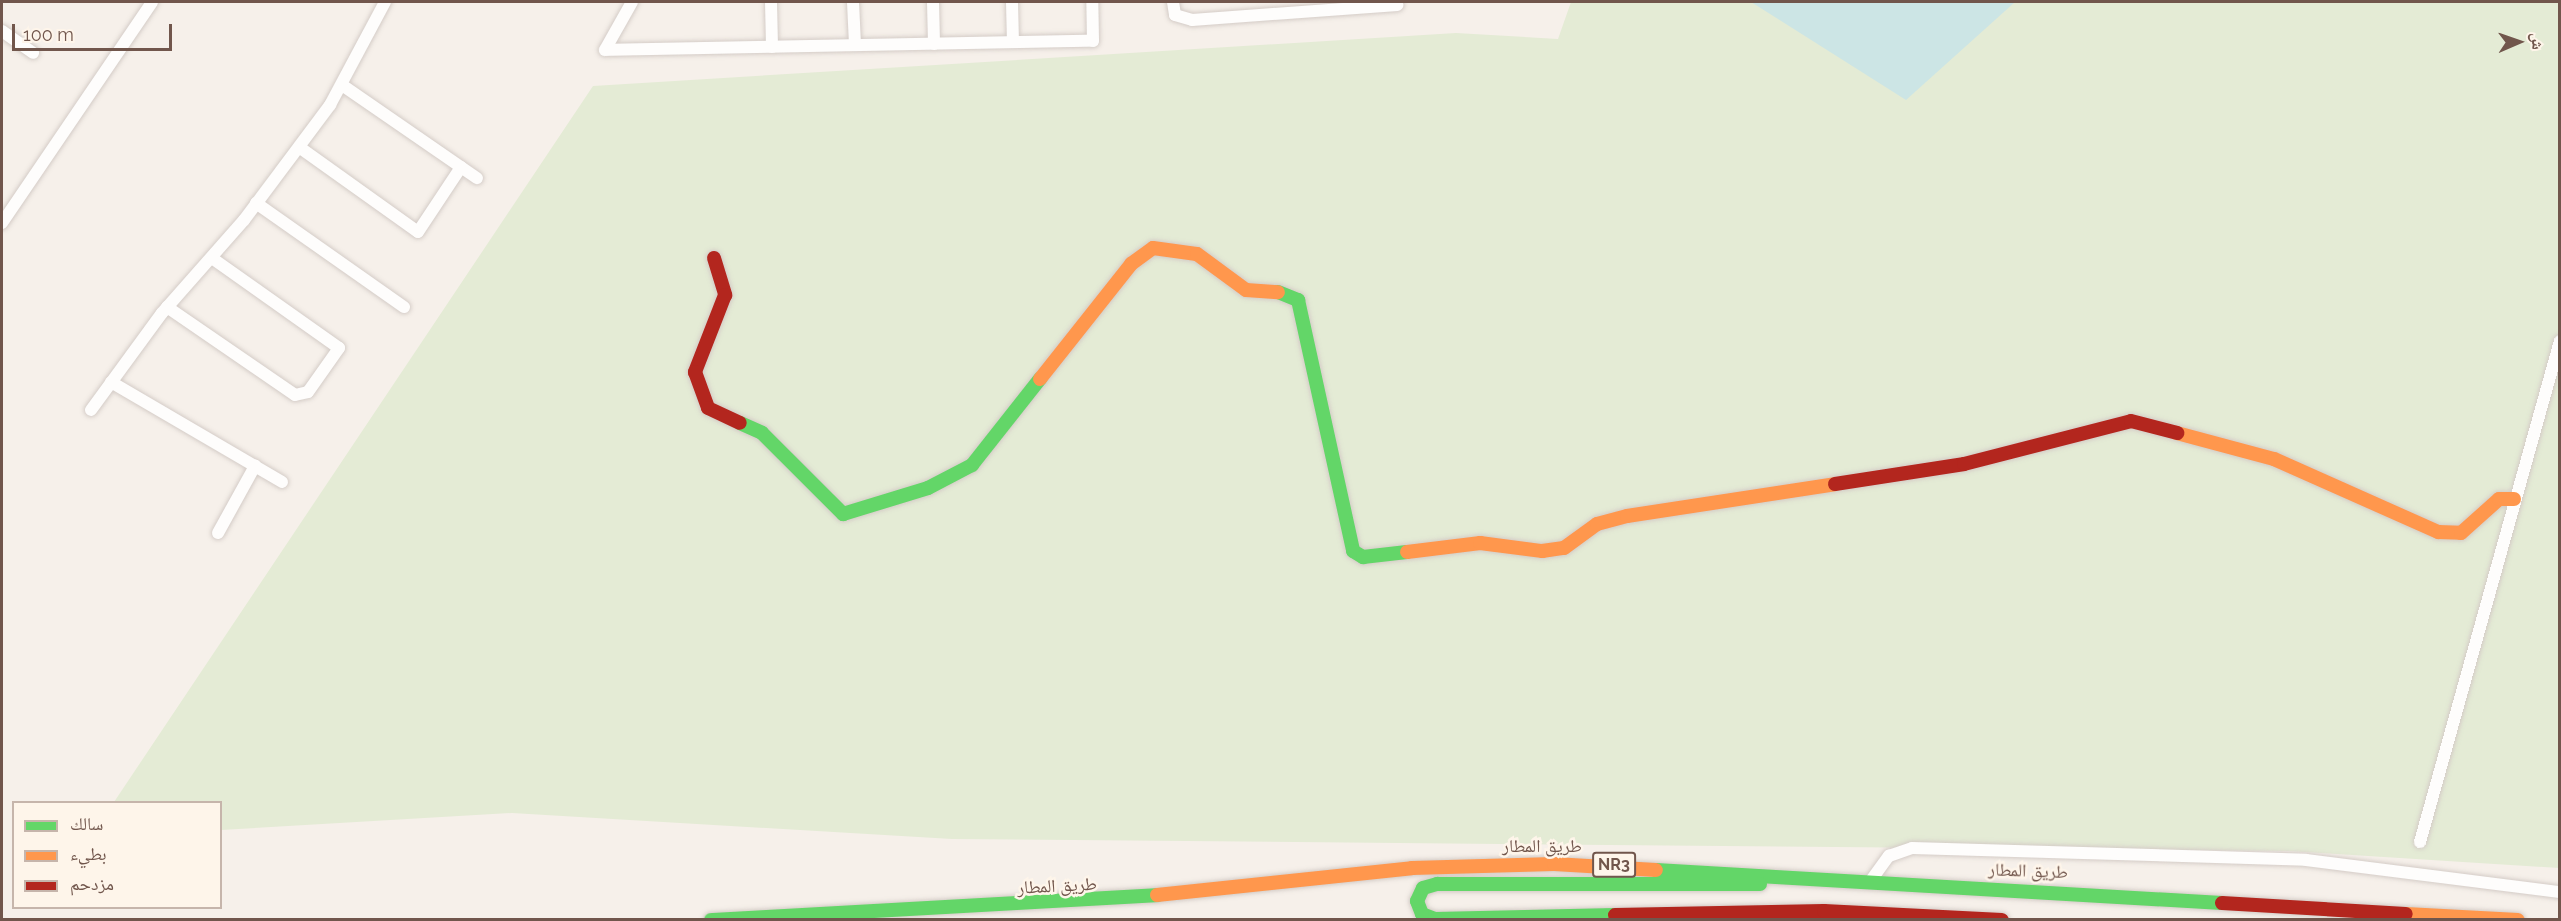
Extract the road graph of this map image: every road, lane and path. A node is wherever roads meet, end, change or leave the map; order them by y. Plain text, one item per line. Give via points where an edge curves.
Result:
1 (152, 2) edge
2 (385, 2) edge
3 (632, 2) edge
4 (771, 2) edge
5 (854, 2) edge
6 (933, 2) edge
7 (1012, 2) edge
8 (1092, 2) edge
9 (1173, 2) edge
10 (1252, 2) edge
11 (1356, 5) edge
12 (1397, 5) dead end
13 (1252, 15) junction
14 (2, 31) edge
15 (1013, 42) junction
16 (934, 44) junction
17 (855, 45) junction
18 (772, 47) junction
19 (33, 53) dead end
20 (342, 85) junction
21 (299, 147) junction
22 (461, 167) junction
23 (477, 178) dead end
24 (256, 203) junction
25 (2, 223) edge
26 (212, 258) junction
27 (714, 258) dead end
28 (166, 307) junction
29 (404, 308) dead end
30 (2559, 340) edge
31 (111, 382) junction
32 (91, 411) dead end
33 (255, 466) junction
34 (282, 482) dead end
35 (2514, 499) junction
36 (218, 533) dead end
37 (2420, 842) dead end
38 (1872, 879) junction
39 (1952, 887) junction
40 (2559, 892) edge
41 (711, 920) edge
42 (1936, 920) edge
43 (1990, 920) edge
44 (2002, 920) edge
45 (2518, 920) edge

1 - 25 street
2 - 20 street
3 - 18 street via 605,50
4 - 18 street
5 - 17 street
6 - 16 street
7 - 15 street
8 - 15 street via 1093,41
9 - 13 street via 1181,18
10 - 13 street
11 - 12 street
11 - 13 street
14 - 19 street
15 - 16 street
16 - 17 street
17 - 18 street
20 - 21 street
20 - 22 street
21 - 22 street via 418,232
21 - 24 street
22 - 23 street
24 - 26 street
24 - 29 street
26 - 28 street
26 - 28 street via 339,348 308,392 295,395
27 - 35 main road via 725,295 695,372 708,408 762,432 843,514 928,488 972,465 1131,264 1153,248 1197,254 1246,290 1284,292 1298,300 1348,537 1353,551 1363,557 1480,543 1542,551 1564,548 1597,524 1627,516 1964,464 2132,421 2274,459 2438,532 2461,533 2499,499
28 - 31 street
30 - 35 street
31 - 32 street
31 - 33 street
33 - 34 street
33 - 36 street
35 - 37 street
38 - 39 main road, طريق المطار / NR3
38 - 40 street via 1889,856 1912,848 2306,860
38 - 41 main road, طريق المطار / NR3 via 1483,864 1105,902
39 - 44 main road via 1437,884 1423,888 1417,901 1422,914 1435,919 1824,911
39 - 45 main road, طريق المطار / NR3
42 - 43 main road

